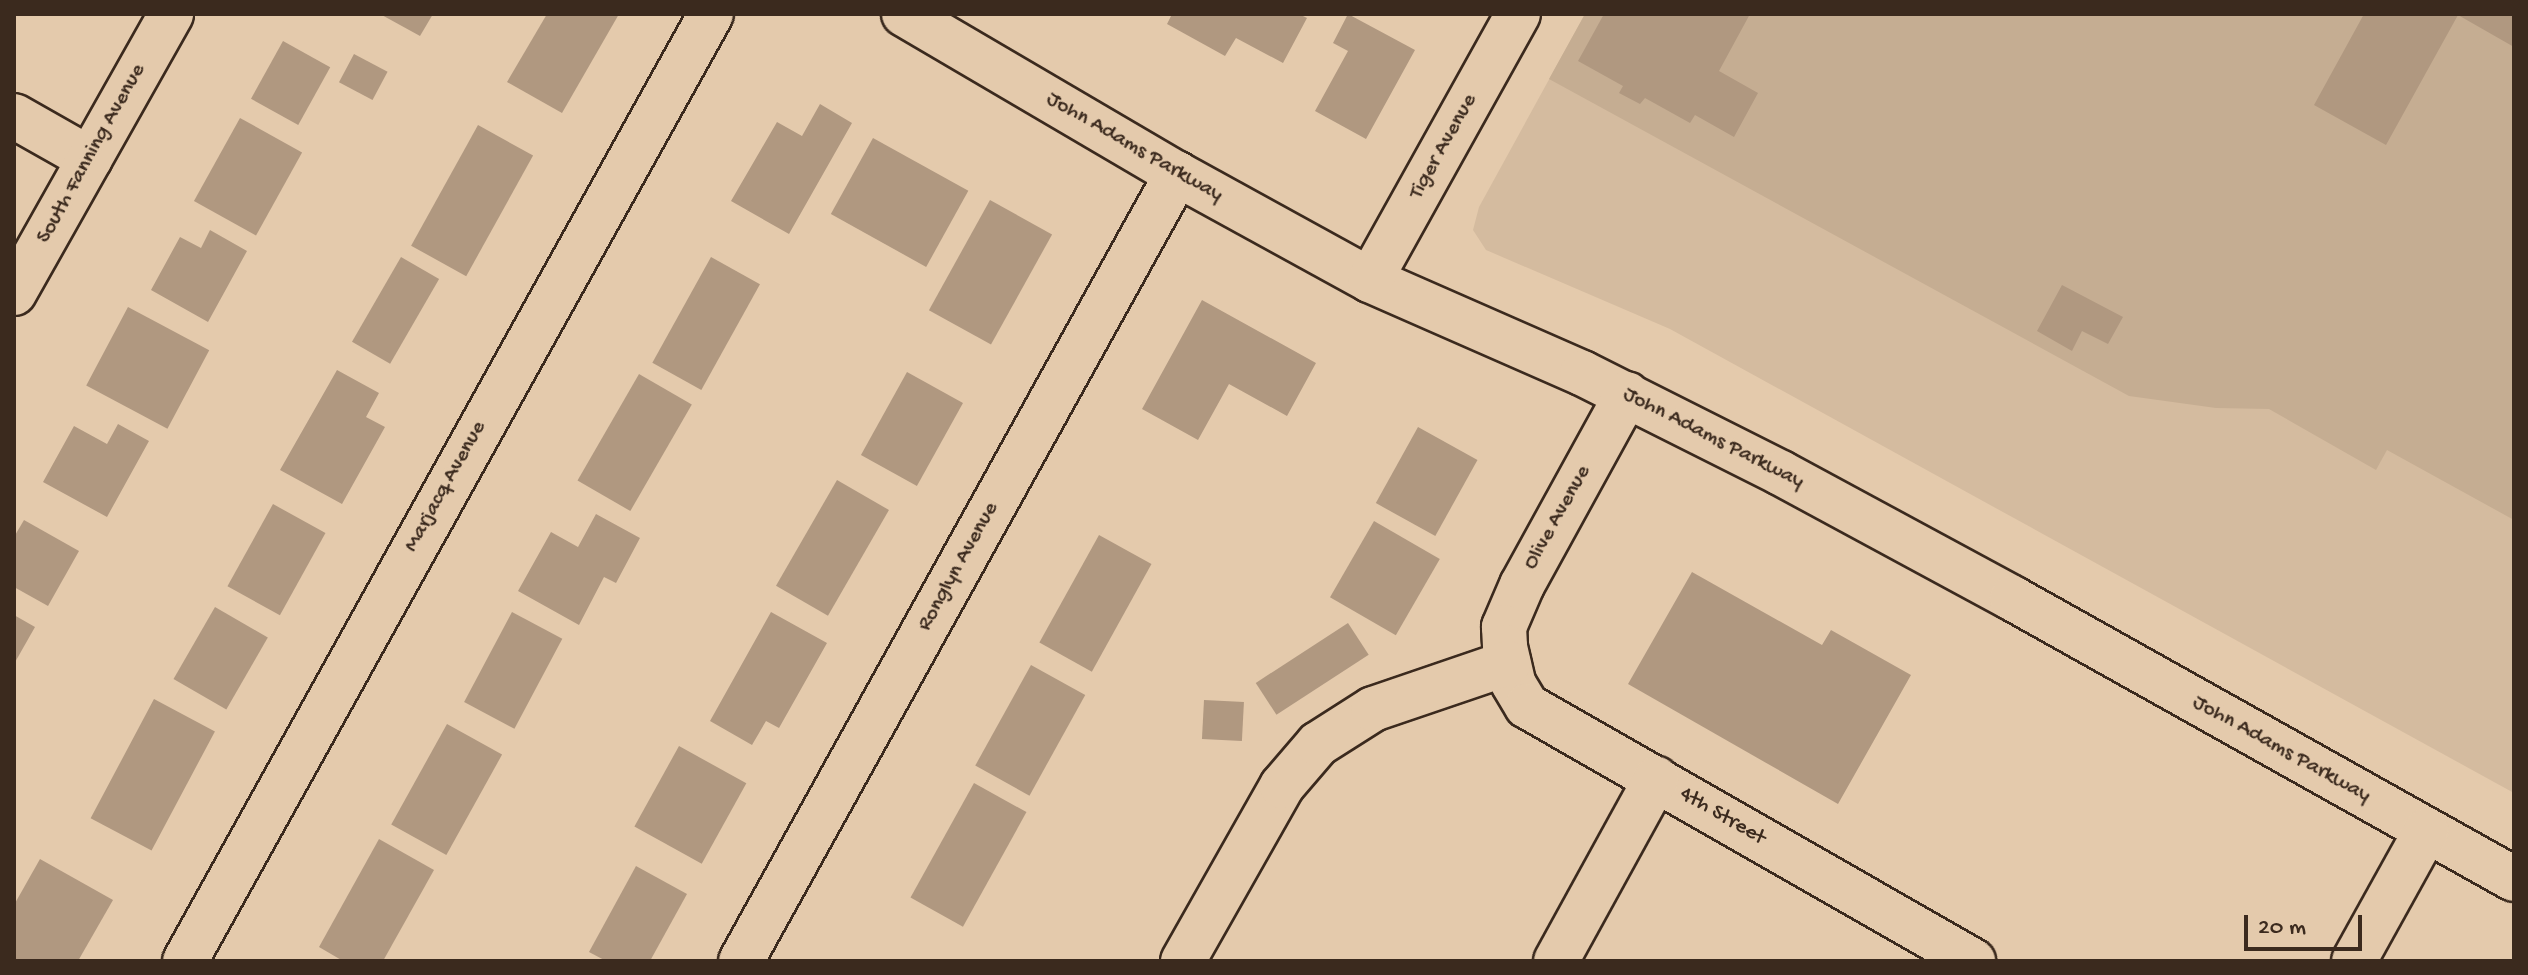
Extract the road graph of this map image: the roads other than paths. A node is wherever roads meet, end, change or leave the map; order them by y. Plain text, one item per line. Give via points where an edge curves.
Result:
1 (171, 14) edge
2 (711, 14) edge
3 (904, 14) edge
4 (1518, 14) edge
5 (14, 116) edge
6 (90, 159) junction
7 (1177, 174) junction
8 (1370, 280) junction
9 (14, 293) edge
10 (1627, 394) junction
11 (1506, 655) junction
12 (1656, 779) junction
13 (2426, 831) junction
14 (2514, 879) edge
15 (185, 961) edge
16 (741, 961) edge
17 (1183, 961) edge
18 (1556, 961) edge
19 (1973, 961) edge
20 (2354, 961) edge

1 - 6 street, South Fanning Avenue
2 - 15 street, Marjacq Avenue
3 - 7 street, John Adams Parkway
4 - 8 street, Tiger Avenue
5 - 6 street
6 - 9 street, South Fanning Avenue
7 - 8 street, John Adams Parkway
7 - 16 street, Ronglyn Avenue
8 - 10 street, John Adams Parkway
10 - 11 street, Olive Avenue via 1522,585 1504,627
10 - 13 street, John Adams Parkway via 2012,598
11 - 12 street, 4th Street via 1513,683 1527,706
11 - 17 street via 1373,709 1318,744 1282,786
12 - 18 street
12 - 19 street, 4th Street
13 - 14 street, John Adams Parkway
13 - 20 street

